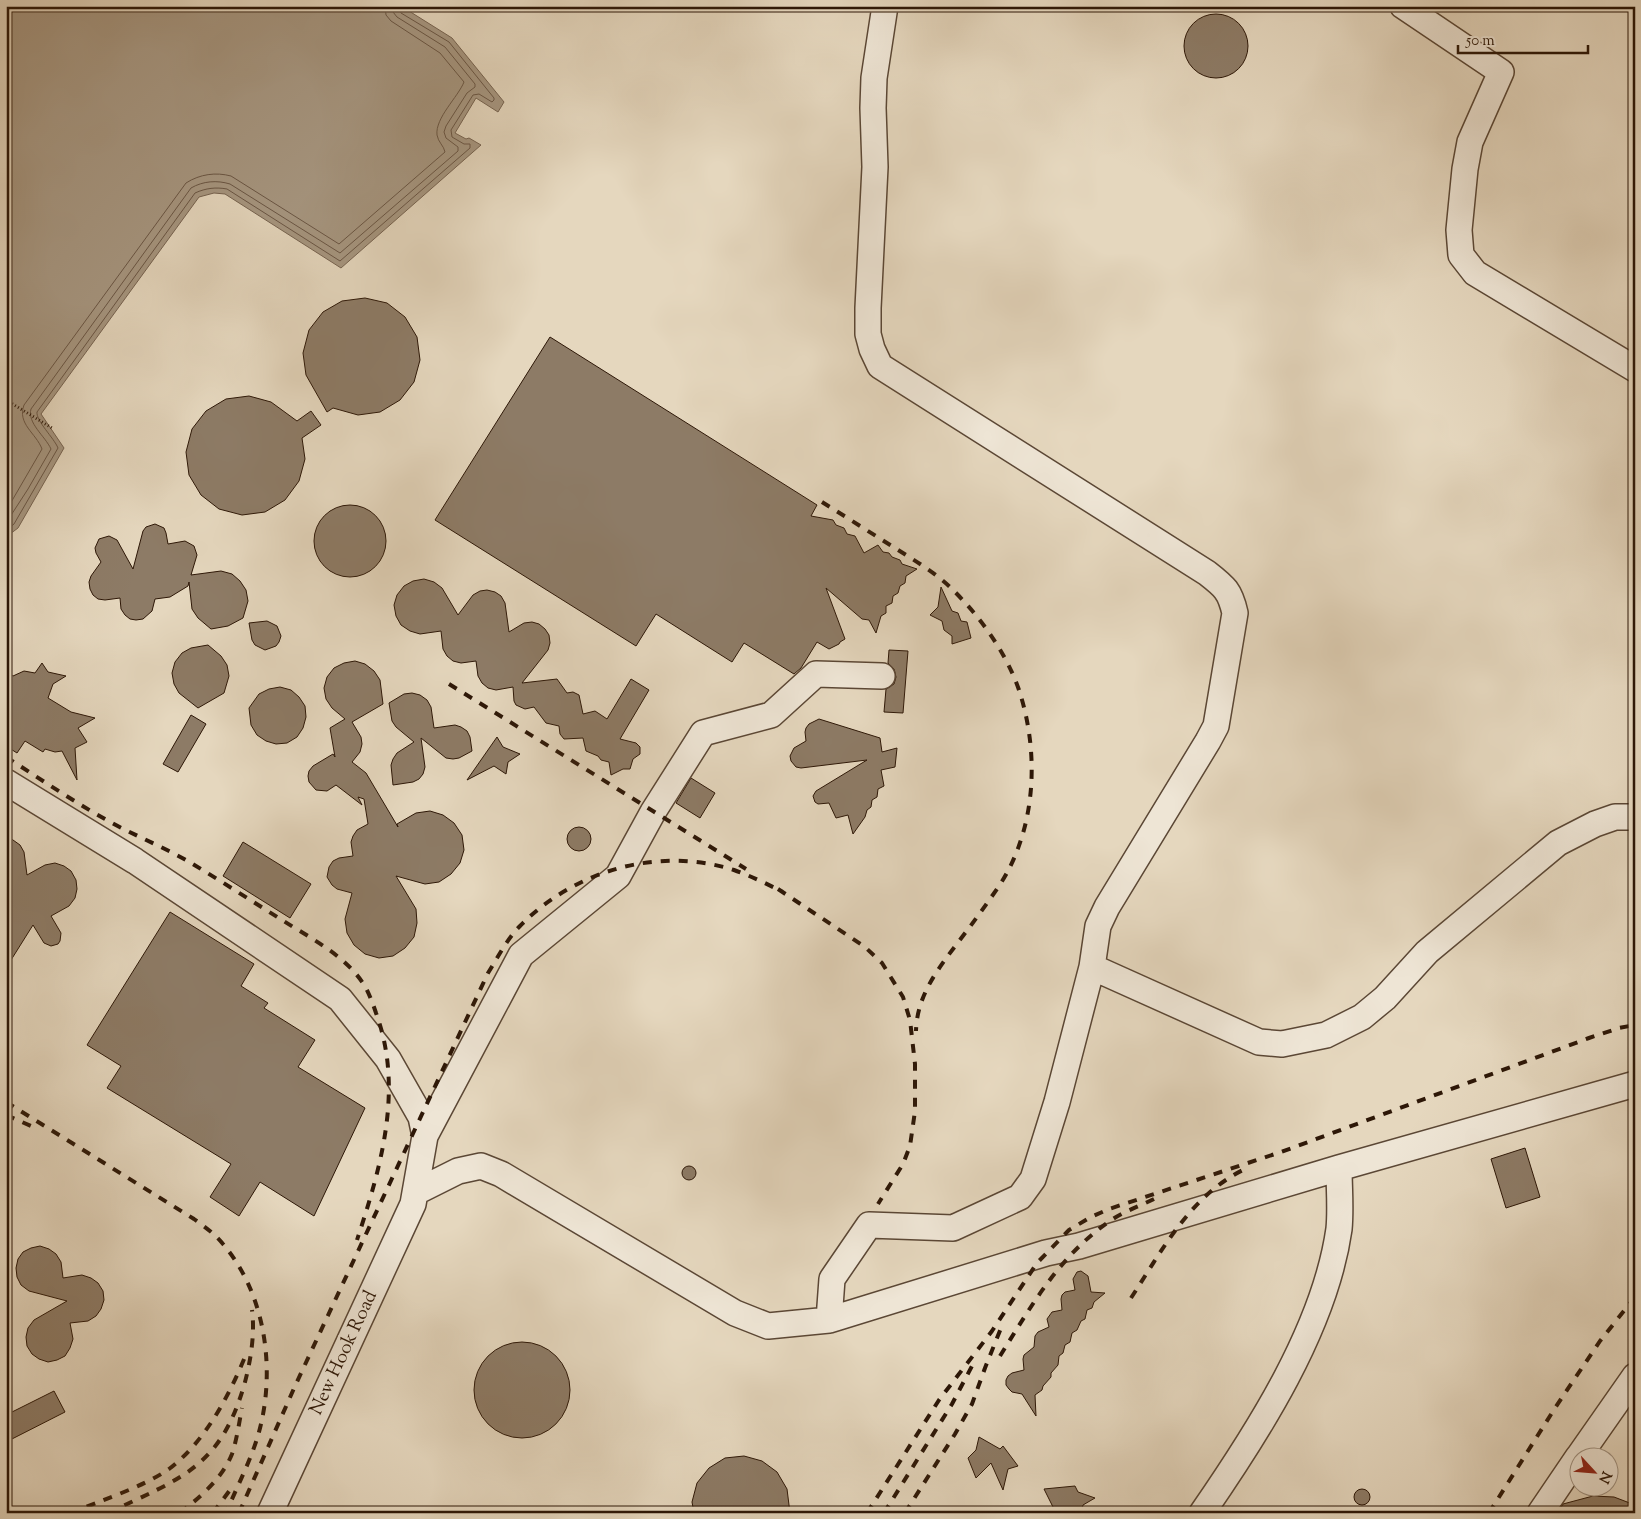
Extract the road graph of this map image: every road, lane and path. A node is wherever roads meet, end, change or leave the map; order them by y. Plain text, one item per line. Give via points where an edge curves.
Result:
1 (885, 6) edge
2 (1403, 6) edge
3 (1635, 369) edge
4 (6, 400) edge
5 (52, 428) dead end
6 (882, 676) dead end
7 (6, 782) edge
8 (1635, 818) edge
9 (1092, 967) junction
10 (1635, 1084) edge
11 (425, 1136) junction
12 (1339, 1168) junction
13 (416, 1192) junction
14 (829, 1320) junction
15 (1635, 1376) edge
16 (1587, 1446) edge
17 (1568, 1473) edge
18 (270, 1513) edge
19 (1202, 1513) edge
20 (1540, 1513) edge

1 - 9 street via 874,93 875,167 868,316 868,334 880,366 1207,573 1232,598 1235,613 1216,726 1106,907 1098,926
2 - 3 street via 1501,72 1470,142 1459,230 1461,255 1475,273
4 - 5 path
6 - 11 street via 816,674 771,715 703,733 653,812 618,876 521,955
7 - 11 street via 135,861 340,999 388,1059 421,1117
8 - 9 street via 1615,817 1558,844 1427,952 1385,998 1362,1016 1326,1035 1282,1044 1259,1042
9 - 14 street via 1033,1179 1020,1197 952,1228 869,1225 832,1279
10 - 12 street
11 - 13 street, New Hook Road
12 - 14 street
12 - 19 street via 1339,1227 1330,1276 1284,1383
13 - 14 street via 458,1171 481,1166 501,1174 735,1313 768,1326
13 - 18 street, New Hook Road
15 - 16 street
17 - 20 street

